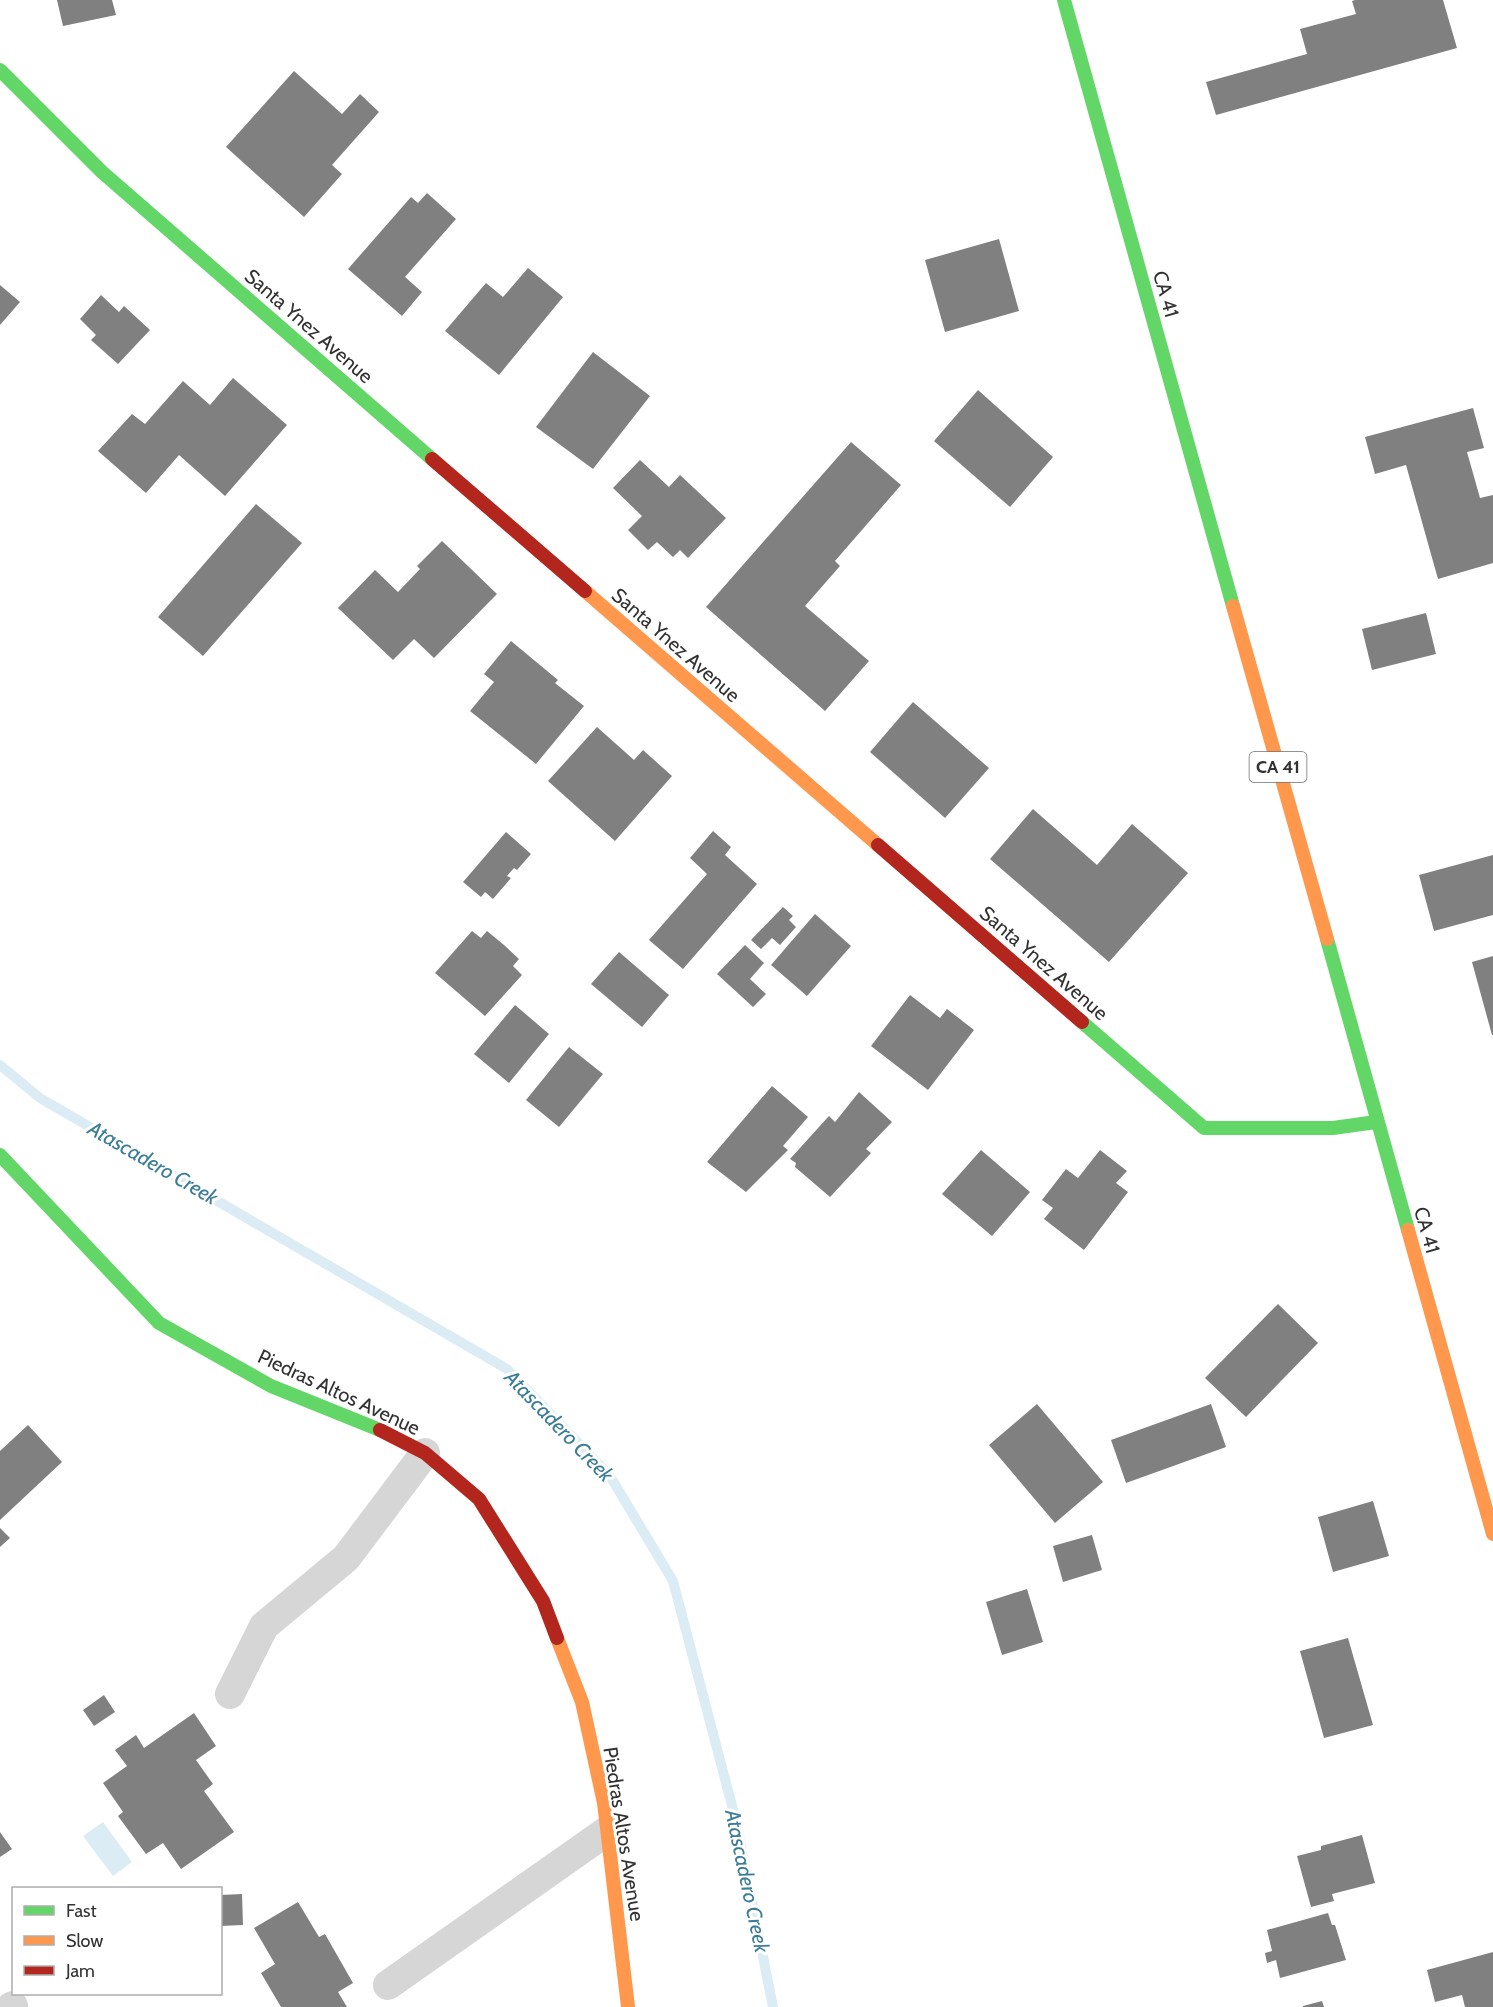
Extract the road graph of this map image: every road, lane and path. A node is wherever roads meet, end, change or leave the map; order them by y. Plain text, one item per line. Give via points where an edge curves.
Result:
1 (1064, 0) edge
2 (0, 70) edge
3 (1376, 1122) junction
4 (0, 1155) edge
5 (425, 1453) junction
6 (1493, 1534) edge
7 (230, 1694) dead end
8 (607, 1831) junction
9 (388, 1985) dead end
10 (628, 2007) edge

1 - 3 street, CA 41 / CA 41
2 - 3 street, Santa Ynez Avenue via 102,172 1204,1128 1333,1128
3 - 6 street, CA 41 / CA 41
4 - 5 street, Piedras Altos Avenue via 159,1323 272,1386 368,1424
5 - 7 street via 346,1558 264,1626
5 - 8 street, Piedras Altos Avenue via 479,1499 543,1601 582,1702
8 - 9 street
8 - 10 street, Piedras Altos Avenue

